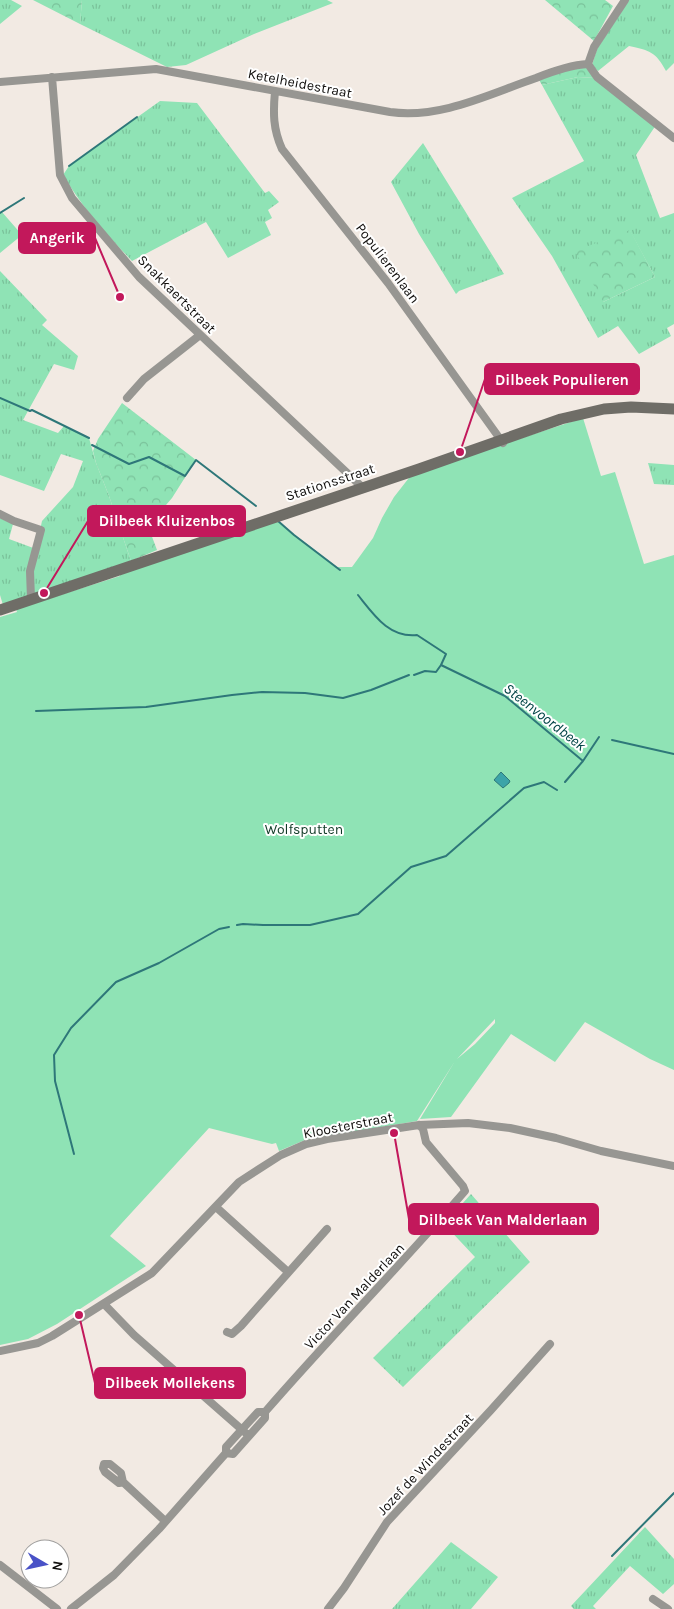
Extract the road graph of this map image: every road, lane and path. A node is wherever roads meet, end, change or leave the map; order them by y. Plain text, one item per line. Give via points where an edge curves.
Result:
1 (625, 0) edge
2 (588, 64) junction
3 (52, 76) junction
4 (0, 82) edge
5 (275, 91) junction
6 (674, 138) edge
7 (200, 336) junction
8 (127, 398) dead end
9 (674, 409) edge
10 (502, 441) junction
11 (362, 487) junction
12 (0, 514) edge
13 (31, 599) junction
14 (0, 610) edge
15 (419, 1125) junction
16 (674, 1166) edge
17 (216, 1207) junction
18 (327, 1230) dead end
19 (288, 1272) junction
20 (104, 1304) junction
21 (226, 1332) dead end
22 (550, 1344) dead end
23 (0, 1351) edge
24 (246, 1432) junction
25 (123, 1482) dead end
26 (165, 1521) junction
27 (0, 1565) edge
28 (653, 1599) dead end
29 (57, 1609) edge
30 (71, 1609) edge
31 (328, 1609) edge
32 (668, 1609) edge

1 - 2 street via 594,47
2 - 5 street, Ketelheidestraat via 556,70 446,109 420,114 390,112
2 - 6 street via 597,77
3 - 4 street, Ketelheidestraat
3 - 5 street, Ketelheidestraat via 156,69
3 - 7 street, Snakkaertstraat via 60,175 72,198 139,276
5 - 10 street, Populierenlaan via 274,125 282,149 388,283
7 - 8 street via 144,379
7 - 11 street, Snakkaertstraat
9 - 10 street, Stationsstraat via 631,407 589,411
10 - 11 street, Stationsstraat
11 - 13 street, Stationsstraat
12 - 13 street via 41,530 30,571
13 - 14 street, Stationsstraat
15 - 16 street, Kloosterstraat via 468,1123 510,1128
15 - 17 street, Kloosterstraat via 306,1144 274,1159 239,1182
15 - 24 street, Victor Van Malderlaan via 423,1128 426,1142 466,1191 265,1412 258,1412
17 - 19 street
17 - 20 street, Kloosterstraat via 152,1273
18 - 19 street
19 - 21 street via 241,1326 232,1334
20 - 23 street, Kloosterstraat via 38,1343
20 - 24 street via 134,1335
22 - 31 street, Jozef de Windestraat via 387,1522
24 - 26 street, Victor Van Malderlaan via 226,1447 226,1454
25 - 26 street
26 - 30 street, Victor Van Malderlaan via 114,1575
27 - 29 street
28 - 32 street

